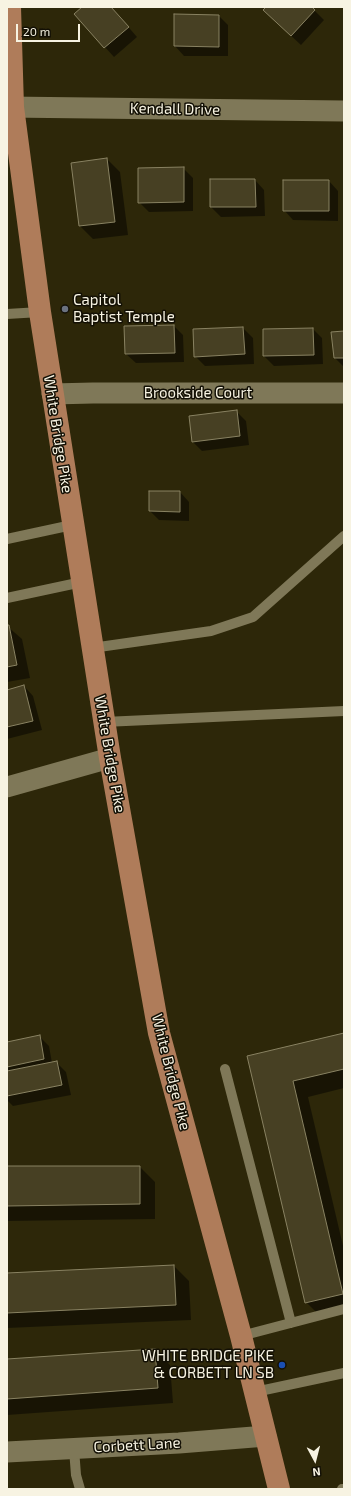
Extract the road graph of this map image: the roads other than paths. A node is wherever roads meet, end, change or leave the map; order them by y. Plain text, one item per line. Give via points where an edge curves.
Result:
1 (10, 7) edge
2 (10, 107) edge
3 (344, 111) edge
4 (40, 312) junction
5 (7, 314) edge
6 (344, 392) edge
7 (52, 394) junction
8 (72, 525) junction
9 (344, 536) edge
10 (7, 538) edge
11 (82, 582) junction
12 (7, 598) edge
13 (92, 648) junction
14 (344, 711) edge
15 (104, 722) junction
16 (110, 758) junction
17 (7, 787) edge
18 (225, 1069) dead end
19 (344, 1309) edge
20 (291, 1323) junction
21 (241, 1336) junction
22 (344, 1373) edge
23 (255, 1392) junction
24 (266, 1436) junction
25 (74, 1449) junction
26 (7, 1452) edge
27 (80, 1489) edge
28 (279, 1489) edge

1 - 2 main road, White Bridge Pike
2 - 3 street, Kendall Drive
2 - 4 main road, White Bridge Pike
4 - 5 lane
4 - 7 main road, White Bridge Pike
6 - 7 street, Brookside Court
7 - 8 main road, White Bridge Pike
8 - 10 lane
8 - 11 main road, White Bridge Pike
9 - 13 lane via 253,617 211,631
11 - 12 lane
11 - 13 main road, White Bridge Pike
13 - 15 main road, White Bridge Pike
14 - 15 lane
15 - 16 main road, White Bridge Pike
16 - 17 street
16 - 21 main road, White Bridge Pike via 159,1034
18 - 20 lane
19 - 20 lane
20 - 21 lane
21 - 23 main road, White Bridge Pike
22 - 23 lane
23 - 24 main road, White Bridge Pike
24 - 25 street, Corbett Lane
24 - 28 main road, White Bridge Pike
25 - 26 street, Corbett Lane
25 - 27 lane

